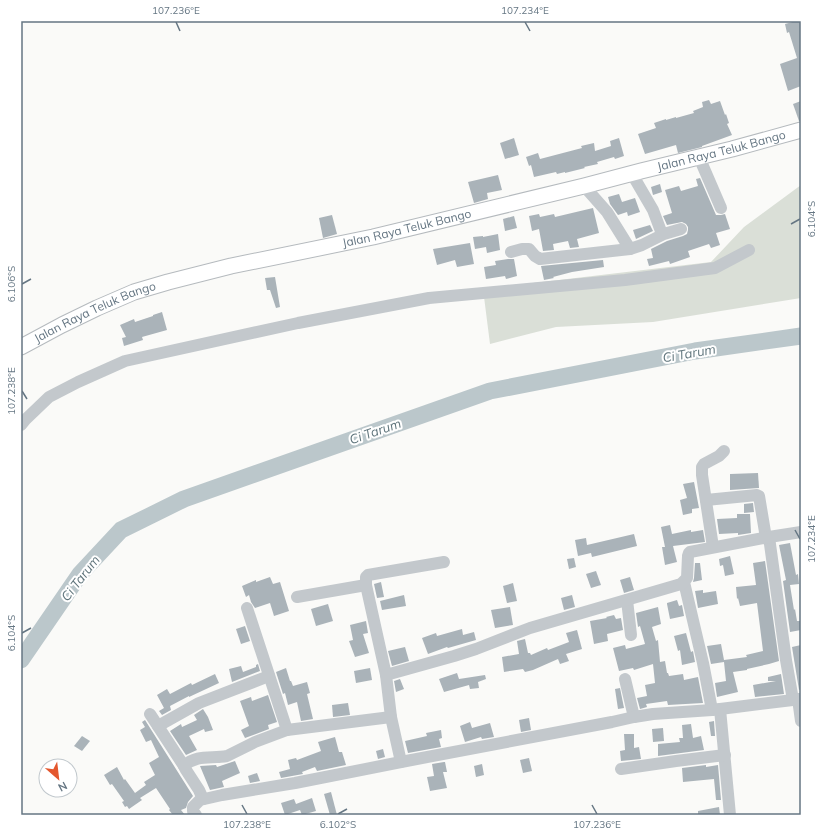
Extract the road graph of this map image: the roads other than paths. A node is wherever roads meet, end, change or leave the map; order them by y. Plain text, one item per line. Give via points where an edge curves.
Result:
1 (801, 130) edge
2 (699, 157) junction
3 (632, 174) junction
4 (584, 186) junction
5 (721, 208) dead end
6 (681, 229) dead end
7 (662, 234) junction
8 (630, 249) junction
9 (749, 250) dead end
10 (511, 252) dead end
11 (21, 347) edge
12 (21, 425) edge
13 (724, 451) dead end
14 (706, 500) junction
15 (801, 532) edge
16 (767, 537) junction
17 (713, 547) junction
18 (444, 562) dead end
19 (684, 582) junction
20 (366, 585) junction
21 (297, 597) dead end
22 (627, 600) junction
23 (247, 608) dead end
24 (631, 635) dead end
25 (386, 675) junction
26 (269, 676) junction
27 (625, 679) dead end
28 (798, 700) edge
29 (716, 710) junction
30 (150, 714) dead end
31 (391, 717) junction
32 (634, 717) junction
33 (801, 721) edge
34 (158, 726) junction
35 (287, 730) junction
36 (725, 756) junction
37 (401, 762) junction
38 (184, 766) junction
39 (621, 769) dead end
40 (203, 799) junction
41 (193, 814) edge
42 (730, 815) edge

1 - 2 main road, Jalan Raya Teluk Bango
2 - 3 main road, Jalan Raya Teluk Bango
2 - 5 street
3 - 4 main road, Jalan Raya Teluk Bango
3 - 7 street via 654,210
4 - 8 street via 607,212
4 - 11 main road, Jalan Raya Teluk Bango via 373,237 231,266 168,282 134,292 97,308
6 - 7 street
7 - 8 street
8 - 10 street via 540,259 529,249
9 - 12 street via 716,268 625,280 429,298 298,323 125,361 49,397
13 - 14 street via 702,467
14 - 16 street via 759,496
14 - 17 street
15 - 16 street
16 - 17 street
16 - 28 street via 786,660
17 - 19 street via 689,553 688,577
18 - 20 street via 368,575
19 - 22 street
19 - 29 street
20 - 21 street
20 - 25 street
22 - 24 street
22 - 25 street via 530,628 476,649
23 - 26 street
25 - 31 street
26 - 34 street via 199,703
26 - 35 street
27 - 32 street
28 - 29 street
28 - 33 street
29 - 32 street
29 - 36 street
30 - 34 street
31 - 35 street
31 - 37 street
32 - 37 street
34 - 38 street
35 - 38 street via 227,756 197,758
36 - 39 street
36 - 42 street
37 - 40 street
38 - 40 street
40 - 41 street via 193,807

